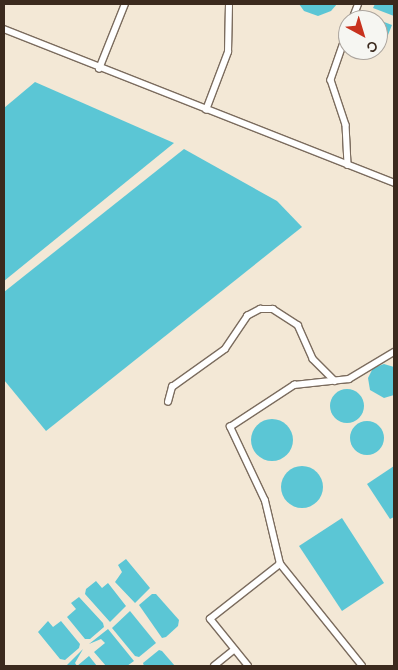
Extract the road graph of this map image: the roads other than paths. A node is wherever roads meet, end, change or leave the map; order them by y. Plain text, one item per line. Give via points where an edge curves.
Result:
1 (125, 4) edge
2 (229, 4) edge
3 (4, 29) edge
4 (12, 32) junction
5 (4, 36) edge
6 (338, 60) edge
7 (100, 68) junction
8 (206, 110) junction
9 (348, 165) junction
10 (394, 183) edge
11 (394, 352) edge
12 (335, 380) junction
13 (168, 402) dead end
14 (280, 564) junction
15 (234, 650) junction
16 (214, 666) edge
17 (248, 666) edge
18 (362, 666) edge

1 - 7 lane
2 - 8 lane via 228,52
3 - 4 lane
4 - 5 lane
4 - 7 lane
6 - 9 lane via 331,80 346,125
7 - 8 lane
8 - 9 lane
9 - 10 lane
11 - 12 lane via 349,379
12 - 13 lane via 313,359 298,325 273,309 260,309 247,316 225,349 172,387
12 - 14 lane via 294,385 230,426 265,501
14 - 15 lane via 210,619
14 - 18 lane
15 - 16 lane
15 - 17 lane

